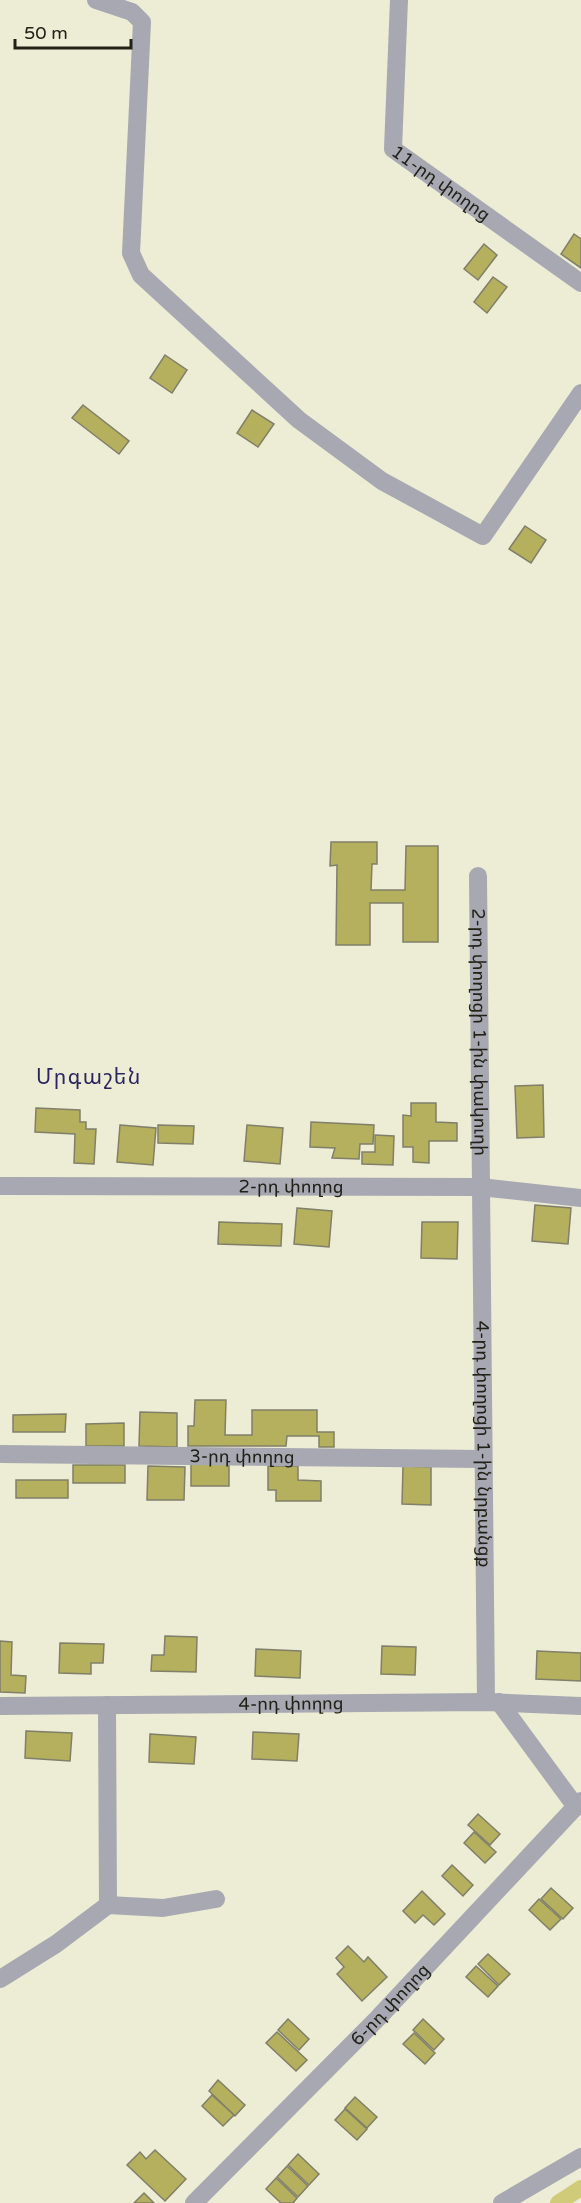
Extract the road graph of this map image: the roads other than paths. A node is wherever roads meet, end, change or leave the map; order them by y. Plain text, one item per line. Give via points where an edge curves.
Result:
1 (96, 0) edge
2 (399, 0) edge
3 (581, 283) edge
4 (581, 393) edge
5 (478, 876) dead end
6 (0, 1186) edge
7 (480, 1187) junction
8 (581, 1198) edge
9 (0, 1454) edge
10 (483, 1459) junction
11 (493, 1702) junction
12 (107, 1705) junction
13 (0, 1706) edge
14 (581, 1706) edge
15 (578, 1804) edge
16 (216, 1899) dead end
17 (108, 1905) junction
18 (0, 1979) edge
19 (581, 2157) edge
20 (194, 2203) edge
21 (502, 2203) edge

1 - 4 street via 132,12 142,22 130,253 141,275 299,420 382,481 483,536
2 - 3 street, 11-րդ փողոց via 393,149
5 - 7 street, 2-րդ փողոցի 1-ին փակուղի
6 - 7 street, 2-րդ փողոց
7 - 8 street, 2-րդ փողոց
7 - 10 street, 4-րդ փողոցի 1-ին նրբանցք
9 - 10 street, 3-րդ փողոց
10 - 11 street, 4-րդ փողոցի 1-ին նրբանցք
11 - 12 street, 4-րդ փողոց
11 - 14 street, 4-րդ փողոց
11 - 15 street
12 - 13 street, 4-րդ փողոց
12 - 17 street
15 - 20 street, 6-րդ փողոց via 378,2018
16 - 17 street via 163,1908
17 - 18 street
19 - 21 street

